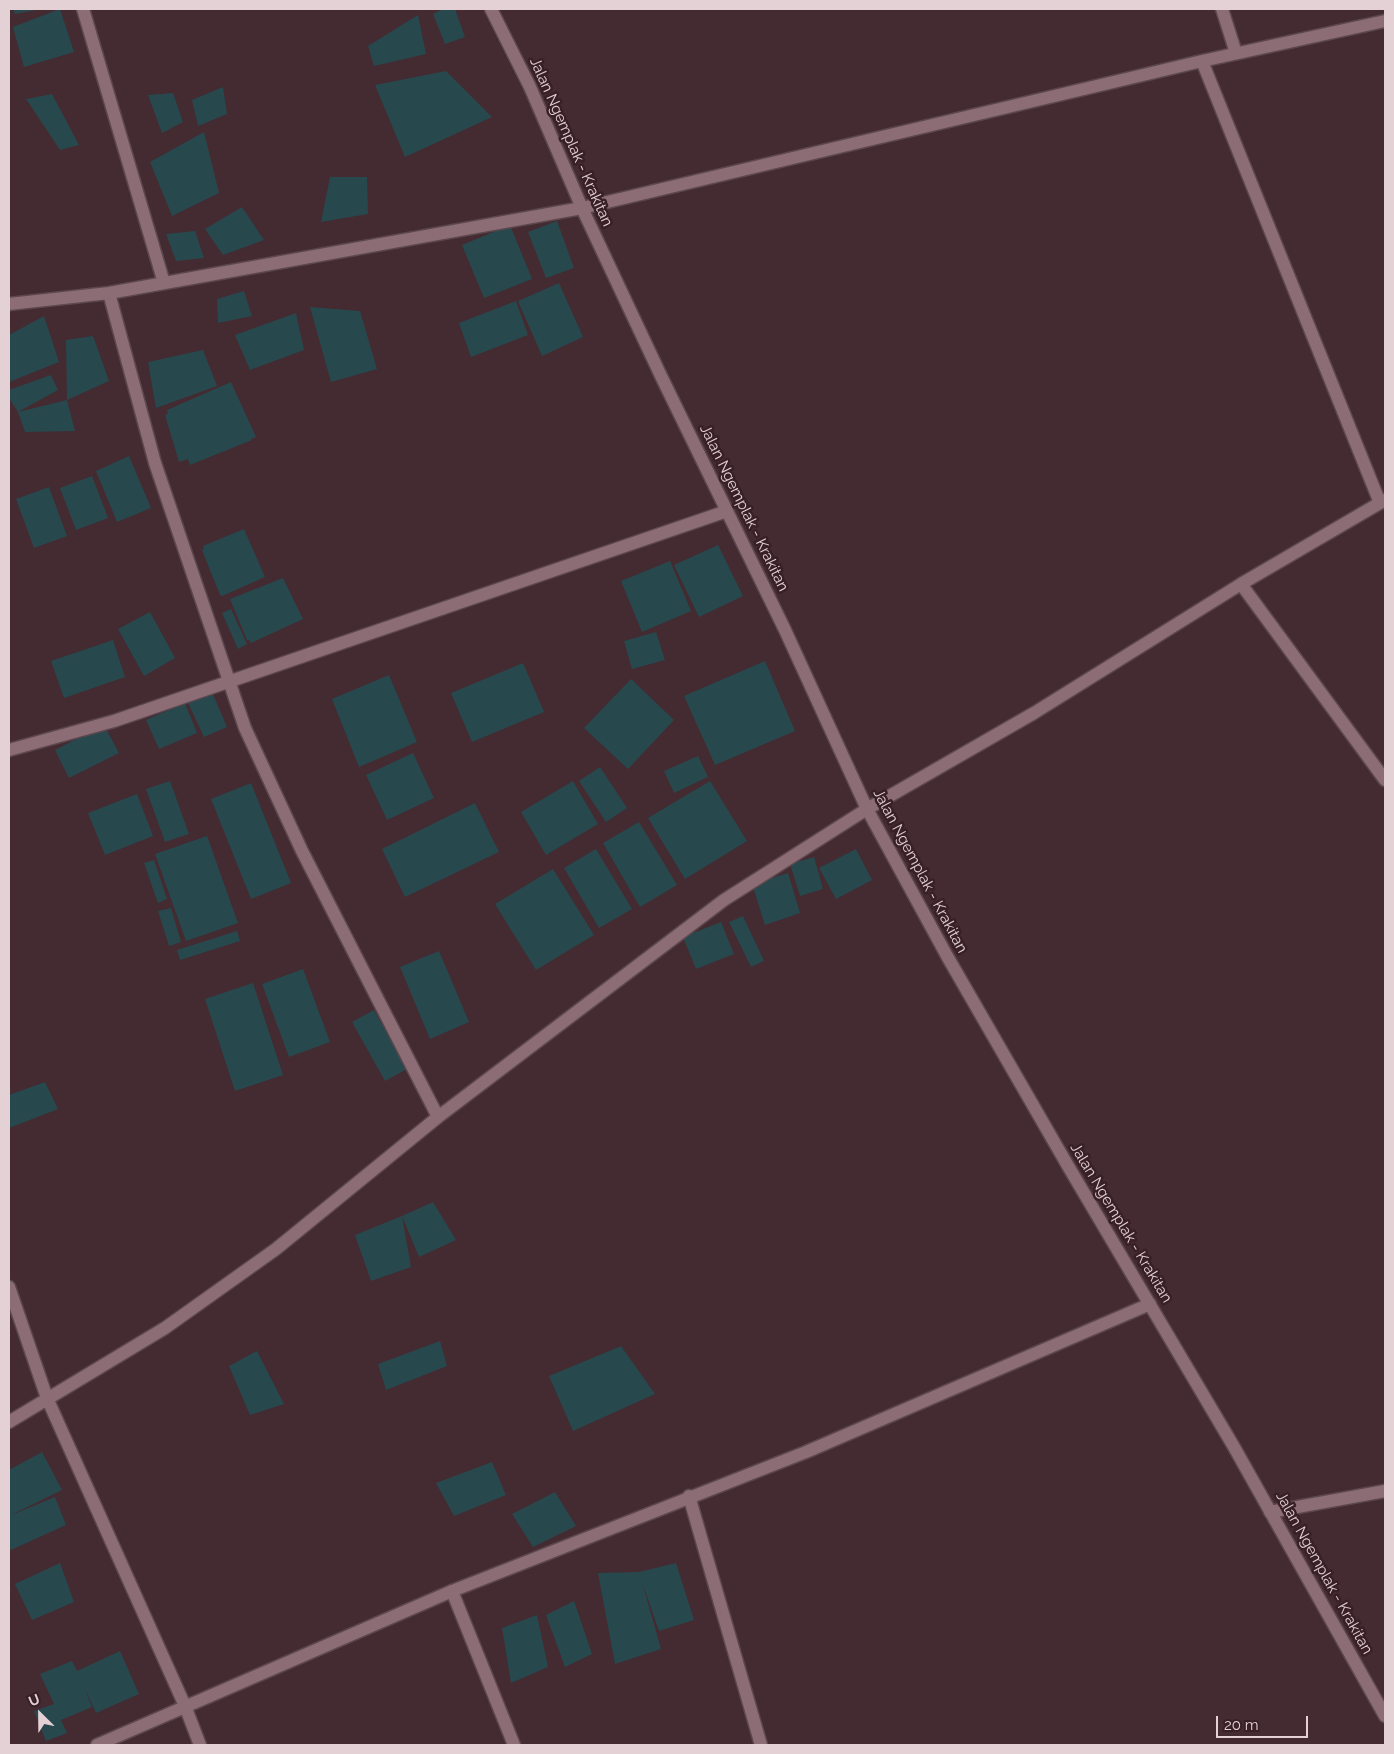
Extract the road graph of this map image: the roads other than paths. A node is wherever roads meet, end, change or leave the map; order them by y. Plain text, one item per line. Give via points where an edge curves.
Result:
1 (83, 9) edge
2 (491, 9) edge
3 (1222, 9) edge
4 (1385, 21) edge
5 (1236, 54) junction
6 (1202, 61) junction
7 (582, 208) junction
8 (164, 283) junction
9 (109, 294) junction
10 (9, 304) edge
11 (1382, 501) edge
12 (727, 511) junction
13 (1241, 584) junction
14 (229, 682) junction
15 (9, 750) edge
16 (1385, 780) edge
17 (867, 809) junction
18 (438, 1117) junction
19 (9, 1286) edge
20 (1150, 1304) junction
21 (47, 1398) junction
22 (9, 1422) edge
23 (1385, 1491) edge
24 (689, 1496) junction
25 (1270, 1512) junction
26 (452, 1591) junction
27 (185, 1706) junction
28 (1385, 1716) edge
29 (97, 1745) edge
30 (200, 1745) edge
31 (514, 1745) edge
32 (761, 1745) edge

1 - 8 street
2 - 7 street, Jalan Ngemplak - Krakitan via 530,87
3 - 5 street
4 - 5 street
5 - 6 street
6 - 7 street
6 - 11 street
7 - 8 street
7 - 12 street, Jalan Ngemplak - Krakitan
8 - 9 street
9 - 10 street
9 - 14 street via 155,463
11 - 13 street
12 - 14 street
12 - 17 street, Jalan Ngemplak - Krakitan
13 - 16 street
13 - 17 street via 1034,713
14 - 15 street via 114,722
14 - 18 street via 245,728 302,851
17 - 18 street via 724,900
17 - 20 street, Jalan Ngemplak - Krakitan via 947,956
18 - 21 street via 276,1249 165,1328
19 - 21 street
20 - 24 street via 806,1452
20 - 25 street, Jalan Ngemplak - Krakitan
21 - 22 street
21 - 27 street
23 - 25 street
24 - 26 street
24 - 32 street
25 - 28 street, Jalan Ngemplak - Krakitan
26 - 27 street
26 - 31 street
27 - 29 street
27 - 30 street

